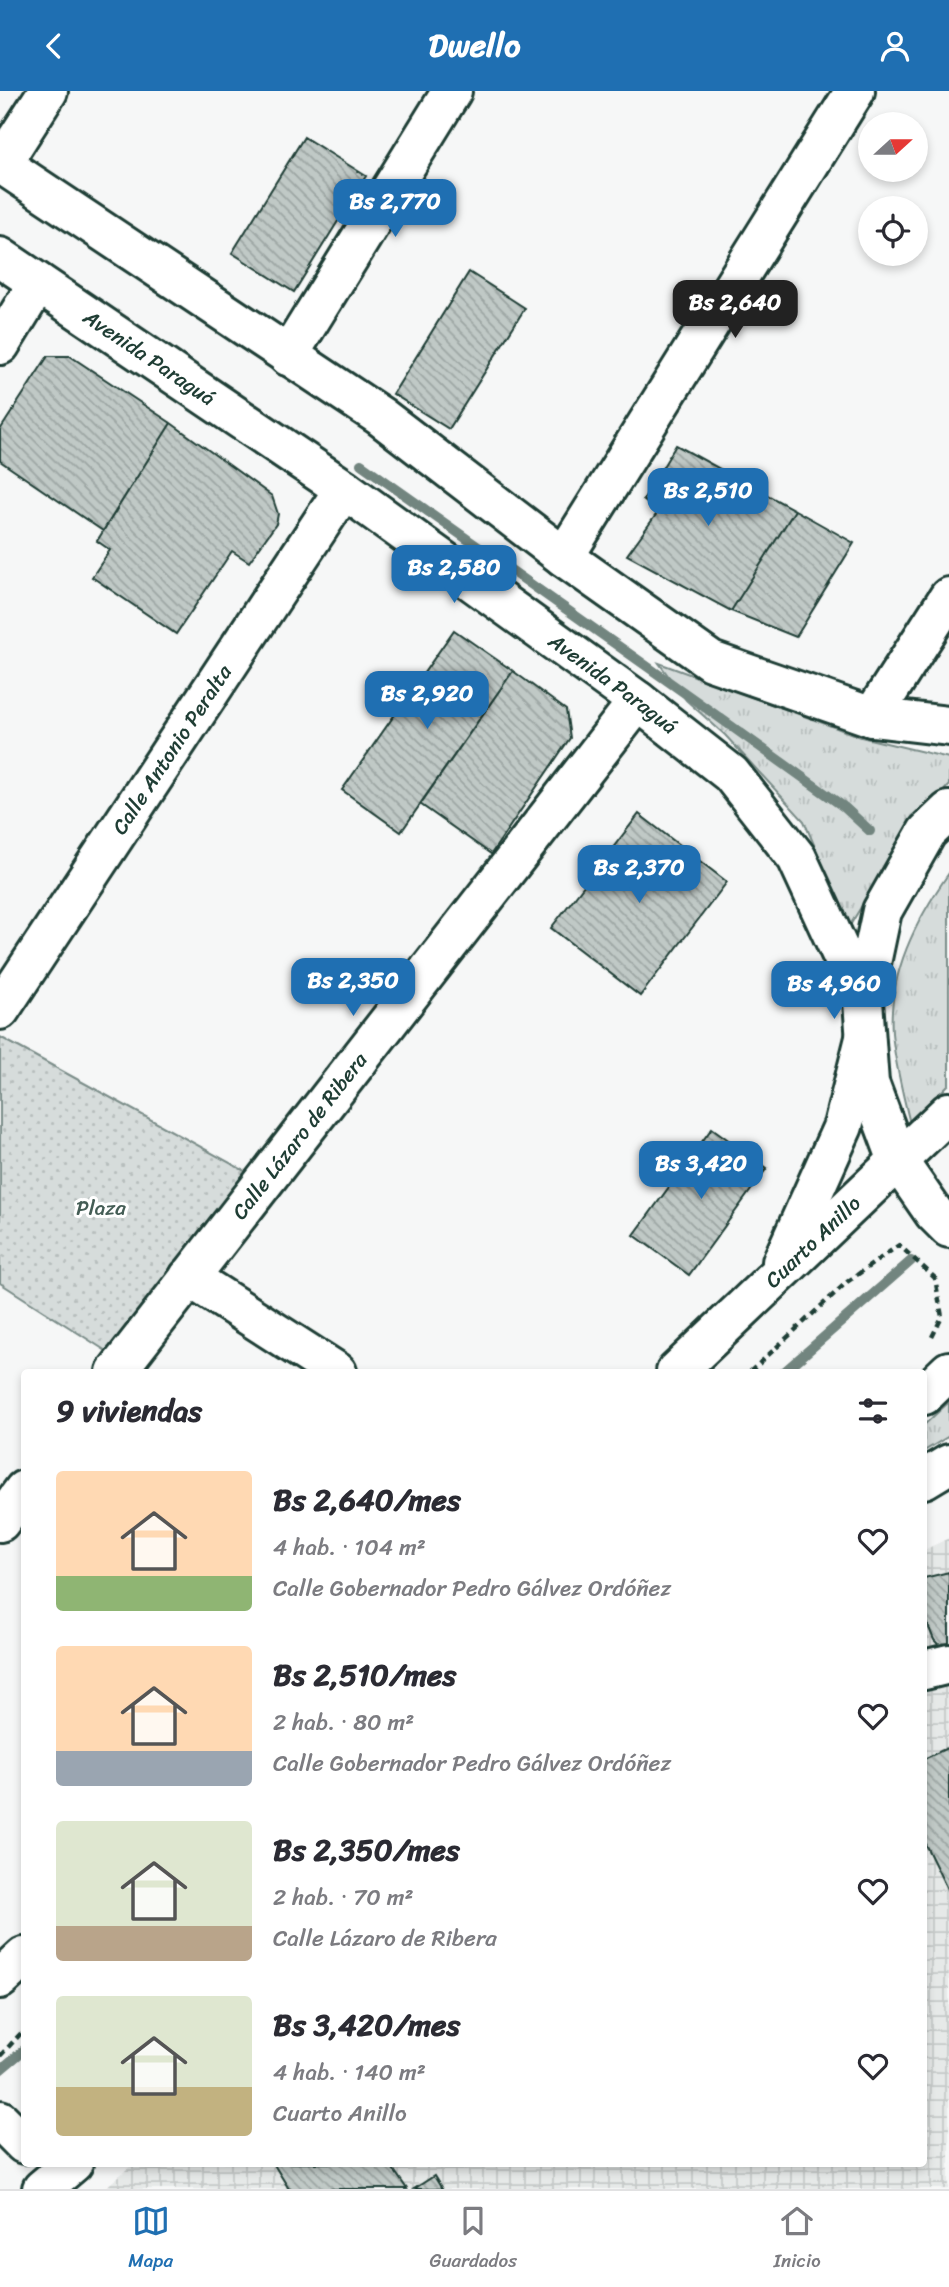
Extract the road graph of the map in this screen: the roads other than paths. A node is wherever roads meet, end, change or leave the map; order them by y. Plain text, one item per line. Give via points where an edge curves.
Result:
1 (48, 91) edge
2 (452, 91) edge
3 (855, 91) edge
4 (0, 164) edge
5 (0, 257) edge
6 (38, 283) junction
7 (0, 345) edge
8 (288, 356) junction
9 (344, 489) junction
10 (564, 557) junction
11 (949, 597) edge
12 (638, 701) junction
13 (872, 717) junction
14 (949, 726) edge
15 (949, 811) edge
16 (863, 1000) junction
17 (0, 1010) edge
18 (865, 1038) junction
19 (949, 1112) edge
20 (898, 1161) junction
21 (949, 1229) edge
22 (189, 1277) junction
23 (774, 1279) junction
24 (940, 1355) edge
25 (118, 1369) edge
26 (332, 1369) edge
27 (679, 1369) edge
28 (927, 1388) edge
29 (949, 1464) edge
30 (927, 1477) edge
31 (21, 1494) edge
32 (0, 1522) edge
33 (949, 1664) edge
34 (927, 1668) edge
35 (21, 1960) edge
36 (0, 1979) edge

1 - 4 main road
2 - 8 main road
3 - 10 main road
4 - 8 main road
5 - 6 main road, Avenida Paraguá
6 - 7 main road
6 - 9 main road, Avenida Paraguá
8 - 10 main road via 380,416
9 - 12 main road, Avenida Paraguá
9 - 17 main road, Calle Antonio Peralta
10 - 13 main road via 711,661
11 - 13 main road
12 - 16 main road, Avenida Paraguá via 731,775 797,858
12 - 22 main road, Calle Lázaro de Ribera
13 - 14 main road
15 - 16 main road via 927,832 882,911
16 - 18 main road
18 - 20 main road via 869,1083
18 - 23 main road via 843,1126
19 - 20 main road, Cuarto Anillo
20 - 21 main road
20 - 23 main road, Cuarto Anillo
22 - 25 main road, Calle Lázaro de Ribera
22 - 26 main road
23 - 27 main road, Cuarto Anillo
24 - 28 main road
29 - 30 main road
31 - 32 main road
33 - 34 main road
35 - 36 main road

